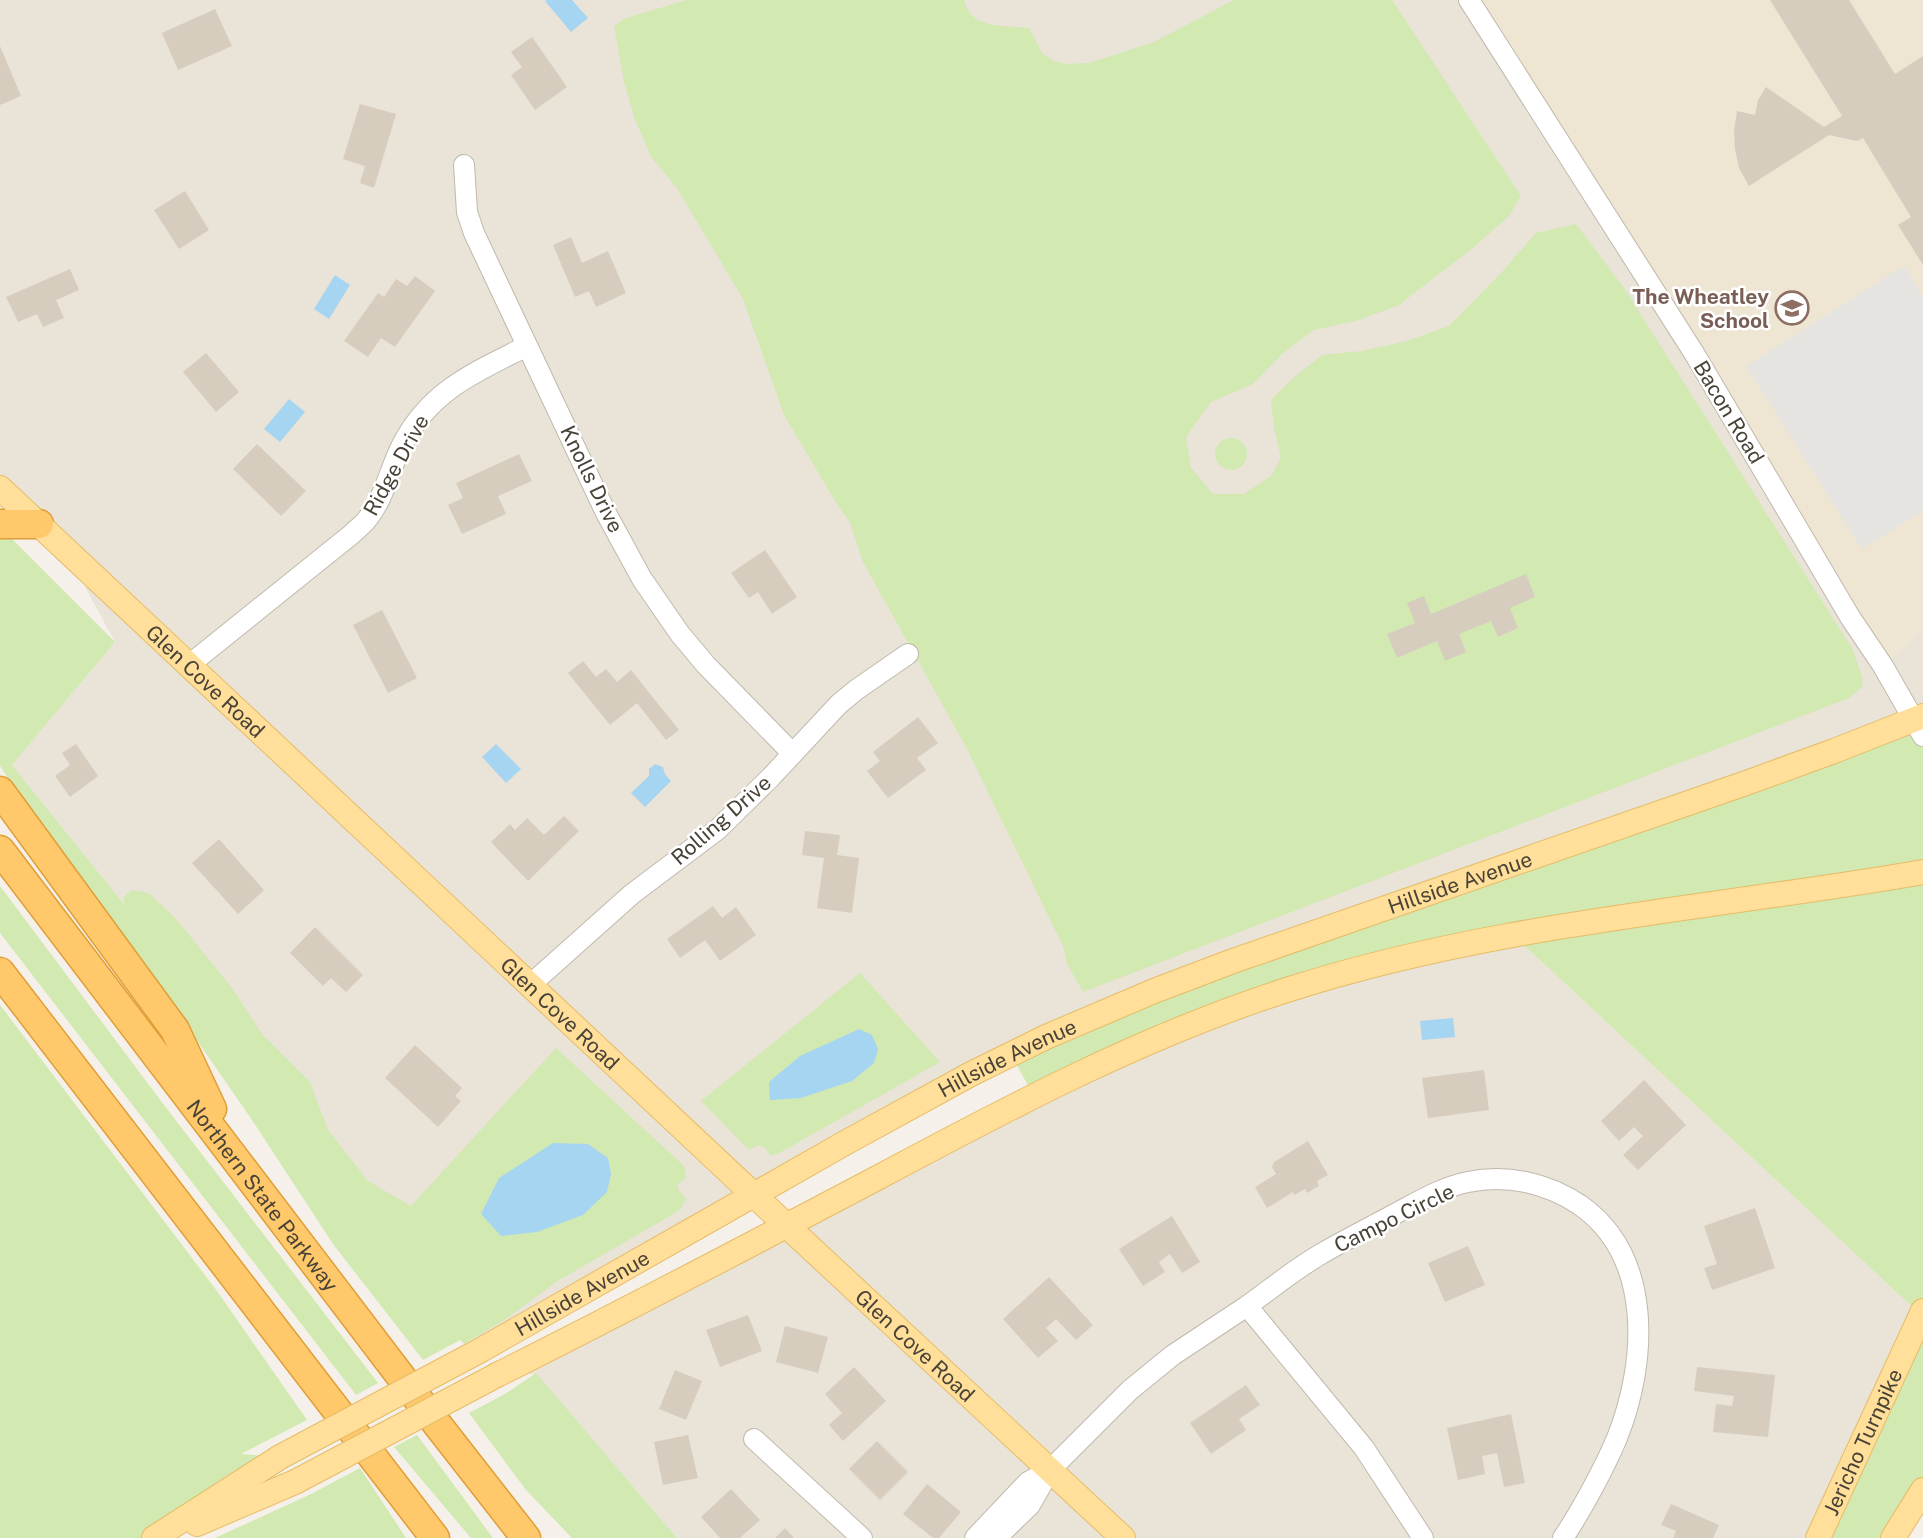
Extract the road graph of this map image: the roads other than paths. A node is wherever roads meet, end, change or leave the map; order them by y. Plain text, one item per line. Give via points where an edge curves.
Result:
1 (1469, 0) edge
2 (464, 165) dead end
3 (528, 346) junction
4 (0, 488) edge
5 (0, 524) edge
6 (39, 524) junction
7 (908, 654) dead end
8 (189, 665) junction
9 (1920, 724) edge
10 (792, 753) junction
11 (0, 791) edge
12 (0, 850) edge
13 (1923, 872) edge
14 (0, 972) edge
15 (530, 985) junction
16 (234, 1157) junction
17 (754, 1194) junction
18 (787, 1226) junction
19 (1247, 1306) junction
20 (1923, 1311) edge
21 (754, 1439) dead end
22 (1050, 1470) junction
23 (1923, 1490) edge
24 (154, 1538) edge
25 (165, 1538) edge
26 (435, 1538) edge
27 (526, 1538) edge
28 (862, 1538) edge
29 (975, 1538) edge
30 (996, 1538) edge
31 (1123, 1538) edge
32 (1422, 1538) edge
33 (1563, 1538) edge
34 (1818, 1538) edge
35 (1893, 1538) edge

1 - 9 street, Bacon Road via 1694,353 1850,617
2 - 3 street, Knolls Drive via 467,212 474,233
3 - 8 street, Ridge Drive via 443,392 423,412 403,443 369,518
3 - 10 street, Knolls Drive via 606,513 642,579 706,665
4 - 6 main road, Glen Cove Road
5 - 6 highway
6 - 8 main road, Glen Cove Road
7 - 10 street, Rolling Drive via 847,697
8 - 15 main road, Glen Cove Road
9 - 17 main road, Hillside Avenue via 1154,991 1011,1054
10 - 15 street, Rolling Drive via 717,830 632,894
11 - 16 highway via 175,1030
12 - 16 highway, Northern State Parkway
13 - 18 main road, Hillside Avenue via 1512,934 1401,958 1288,990 1104,1061
14 - 26 highway
15 - 17 main road, Glen Cove Road
16 - 27 highway, Northern State Parkway
17 - 18 main road, Glen Cove Road
17 - 24 main road, Hillside Avenue, bridge via 481,1350 280,1457
18 - 22 main road, Glen Cove Road
18 - 25 main road, Hillside Avenue, bridge via 295,1482
19 - 22 street, Campo Circle via 1173,1355 1130,1390
19 - 32 street via 1364,1448
19 - 33 street, Campo Circle via 1320,1255 1426,1198 1467,1182 1508,1179 1536,1183 1562,1193 1591,1213 1612,1236 1633,1282 1638,1307 1636,1354 1617,1438
20 - 34 main road, Jericho Turnpike
21 - 28 street
22 - 29 street via 1028,1482
22 - 30 street via 1030,1505
22 - 31 main road, Glen Cove Road
23 - 35 main road

